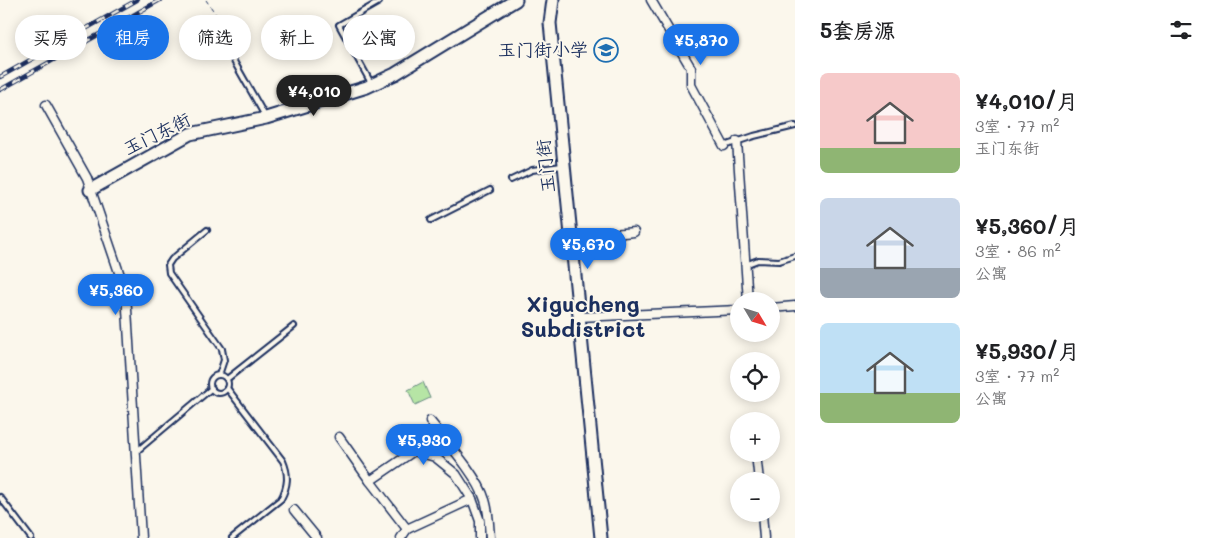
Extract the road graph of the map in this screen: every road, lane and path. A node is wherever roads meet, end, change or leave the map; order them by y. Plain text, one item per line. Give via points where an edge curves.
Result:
1 (206, 0) edge
2 (516, 0) edge
3 (553, 0) edge
4 (651, 0) edge
5 (379, 2) dead end
6 (215, 15) edge
7 (233, 60) edge
8 (372, 85) junction
9 (46, 105) dead end
10 (266, 118) junction
11 (795, 126) edge
12 (737, 141) junction
13 (724, 146) joint
14 (564, 166) junction
15 (511, 180) dead end
16 (90, 190) junction
17 (490, 190) dead end
18 (431, 220) dead end
19 (207, 230) dead end
20 (634, 232) dead end
21 (613, 234) tunnel mouth
22 (590, 236) tunnel mouth
23 (571, 238) junction
24 (795, 256) edge
25 (745, 265) junction
26 (747, 292) edge
27 (795, 306) edge
28 (780, 307) edge
29 (730, 310) edge
30 (579, 317) junction
31 (294, 326) dead end
32 (219, 375) junction
33 (227, 379) junction
34 (212, 388) junction
35 (227, 388) junction
36 (430, 421) dead end
37 (339, 437) dead end
38 (136, 452) junction
39 (370, 481) junction
40 (0, 497) edge
41 (472, 499) junction
42 (294, 510) dead end
43 (763, 522) edge
44 (407, 529) junction
45 (31, 538) edge
46 (141, 538) edge
47 (232, 538) edge
48 (317, 538) edge
49 (401, 538) edge
50 (480, 538) edge
51 (490, 538) edge
52 (601, 538) edge
53 (764, 538) edge

1 - 6 path
2 - 8 street, 玉门东街
3 - 14 street, 玉门街 via 550,22
4 - 13 street via 690,68 691,85
5 - 8 lane via 339,24
7 - 10 lane
8 - 10 street, 玉门东街
9 - 16 street
10 - 16 street, 玉门东街 via 190,134
11 - 12 lane
12 - 13 lane
12 - 25 street
14 - 15 lane via 532,170
14 - 23 street, 玉门街
16 - 38 street via 126,293
17 - 18 lane
19 - 32 lane via 172,259 168,269 222,348 224,360
20 - 21 street
22 - 23 street
23 - 30 street, 玉门街
24 - 25 lane via 779,261 758,260
25 - 26 street
27 - 28 street
29 - 30 street
30 - 52 street, 玉门街
31 - 33 lane
32 - 33 lane
32 - 34 lane via 212,379
33 - 35 lane
34 - 35 lane via 219,392
34 - 38 lane
35 - 47 lane via 283,461 288,480 280,499
36 - 51 street via 482,492 488,511
37 - 39 street
38 - 46 street
39 - 41 street via 414,451 436,457 456,474
39 - 44 street
40 - 45 lane
41 - 44 street
41 - 50 street via 480,520
42 - 48 street
43 - 53 street
44 - 49 street

